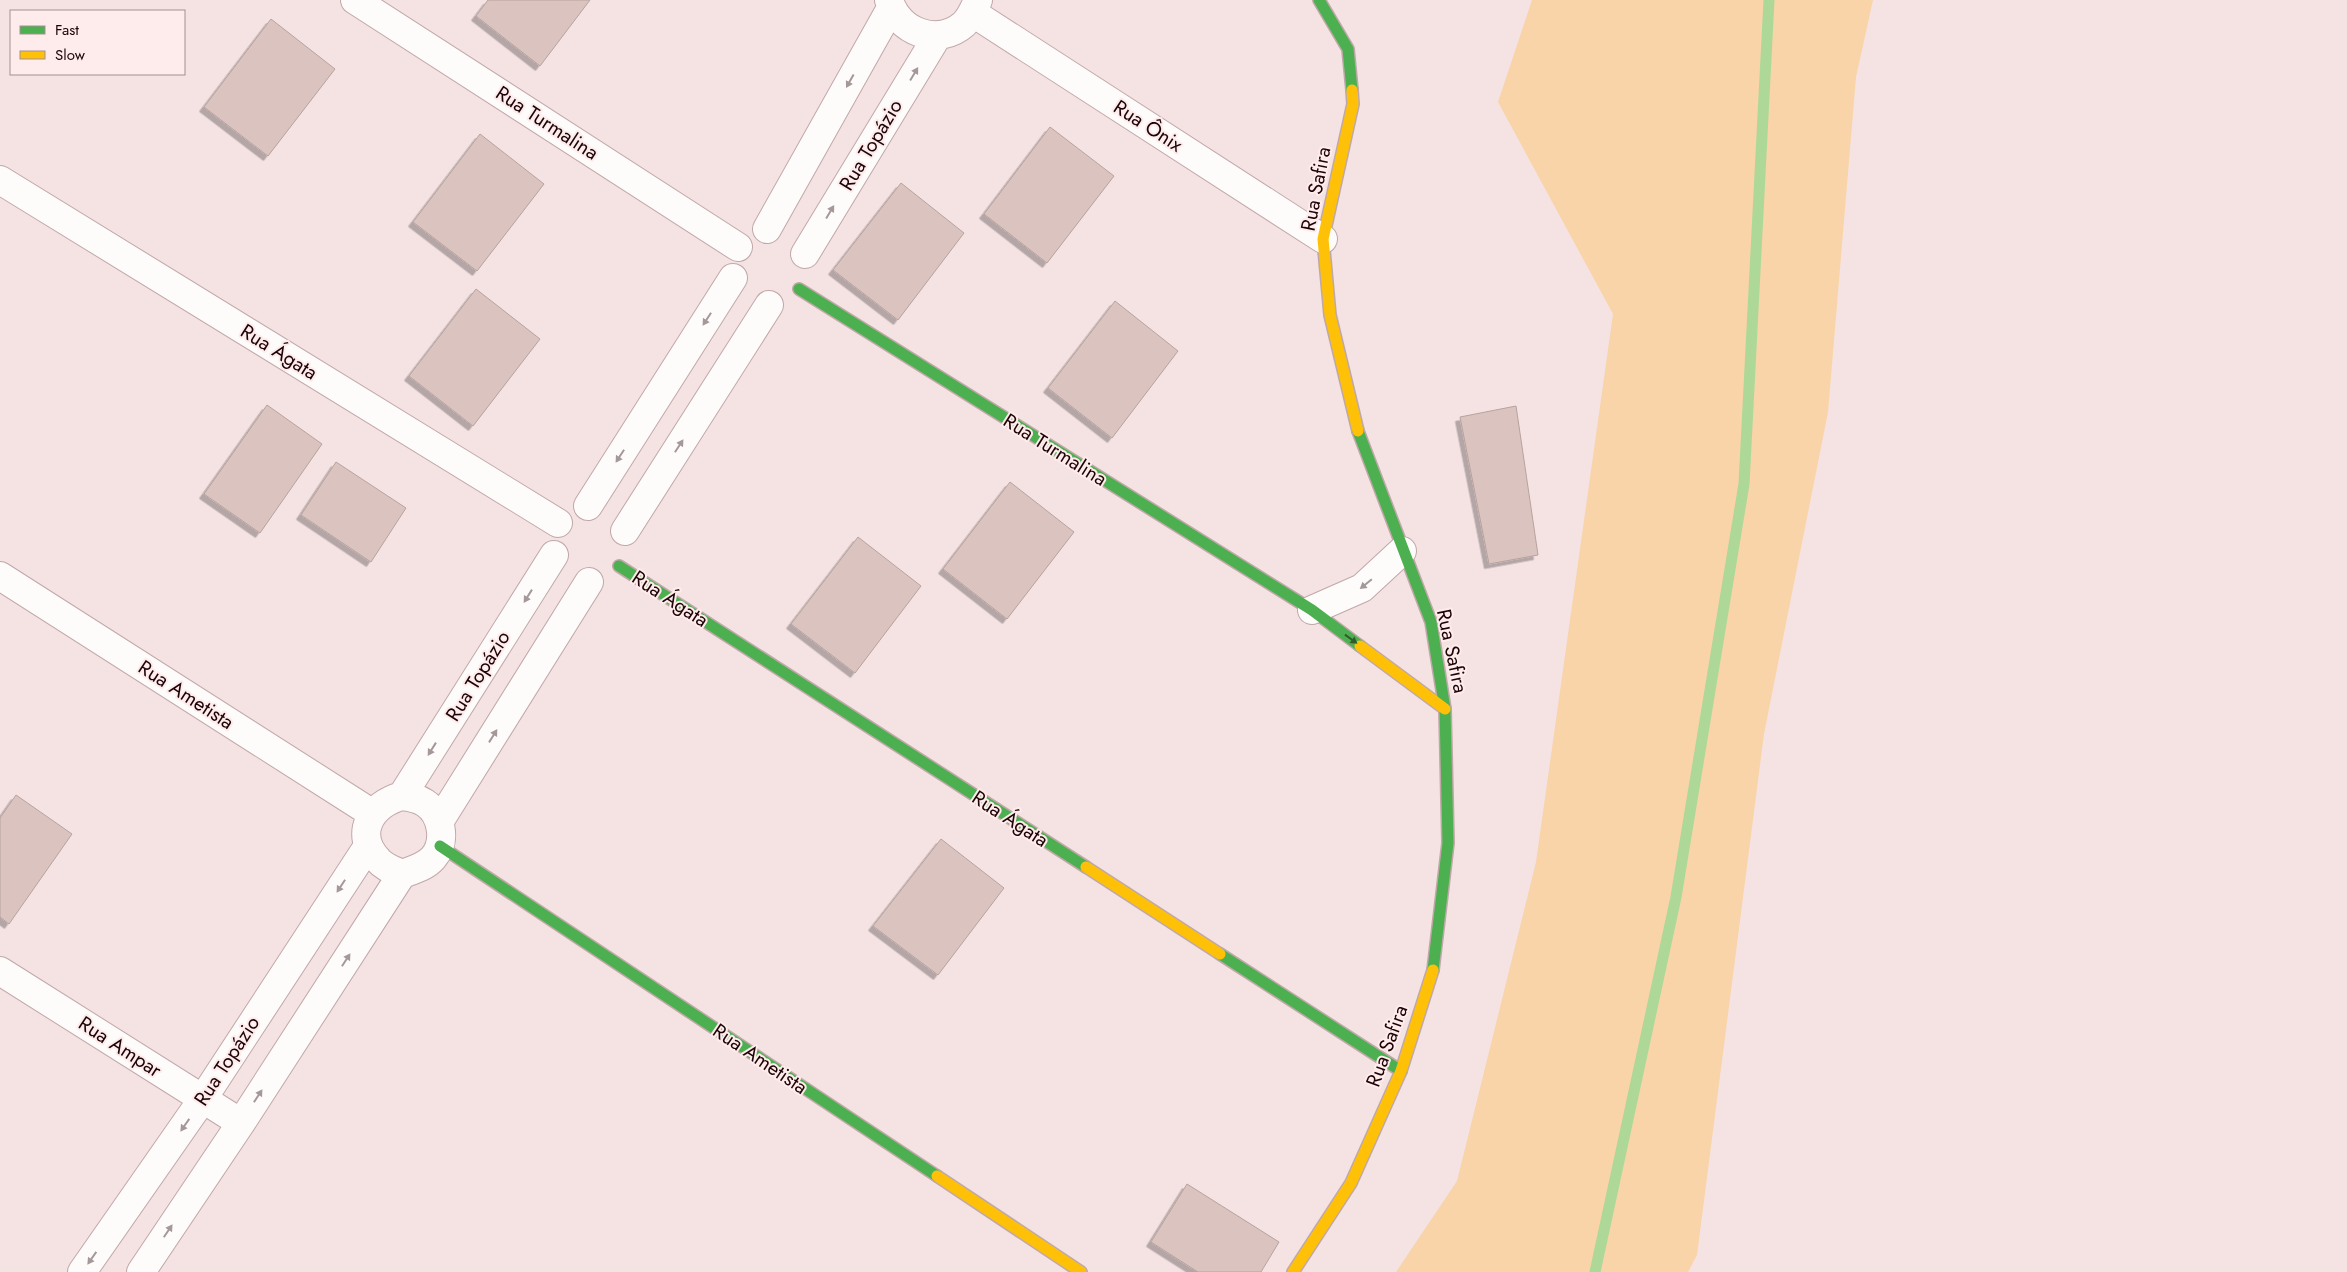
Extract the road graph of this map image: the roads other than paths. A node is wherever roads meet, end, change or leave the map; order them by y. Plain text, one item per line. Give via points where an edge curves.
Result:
1 (355, 0) edge
2 (1319, 0) edge
3 (890, 4) edge
4 (975, 6) edge
5 (938, 35) junction
6 (0, 180) edge
7 (767, 229) junction
8 (1323, 238) junction
9 (738, 247) junction
10 (805, 254) junction
11 (733, 278) junction
12 (799, 289) junction
13 (769, 305) junction
14 (588, 506) junction
15 (558, 523) junction
16 (625, 531) junction
17 (1402, 551) junction
18 (554, 555) junction
19 (619, 566) junction
20 (0, 576) edge
21 (589, 582) junction
22 (1312, 610) junction
23 (1445, 709) junction
24 (402, 796) junction
25 (372, 814) junction
26 (439, 834) junction
27 (368, 846) junction
28 (402, 874) junction
29 (0, 970) edge
30 (1401, 1071) junction
31 (202, 1100) junction
32 (241, 1123) junction
33 (82, 1272) edge
34 (141, 1272) edge
35 (1081, 1272) edge
36 (1293, 1272) edge

1 - 9 street, Rua Turmalina
2 - 8 street, Rua Safira via 1348,49 1353,104
3 - 5 street via 899,20 910,29
3 -> 7 street
4 - 5 street via 964,24
4 - 8 street, Rua Ônix
10 -> 5 street, Rua Topázio
6 - 15 street, Rua Ágata
7 - 9 street via 746,238
7 - 10 street via 790,235
8 - 17 street, Rua Safira via 1330,316 1359,437
9 - 11 street via 733,258
10 - 12 street via 805,278
11 - 13 street via 743,293
11 -> 14 street
12 - 13 street via 790,298
12 - 22 street, Rua Turmalina
16 -> 13 street
14 - 15 street via 576,508
14 - 16 street via 610,512
15 - 18 street via 553,534
16 - 19 street via 625,555
17 -> 22 street via 1362,588
17 - 23 street, Rua Safira via 1431,622
18 - 21 street via 563,570
18 -> 24 street, Rua Topázio
19 - 21 street via 609,575
19 - 30 street, Rua Ágata
20 - 25 street, Rua Ametista
26 -> 21 street
22 -> 23 street, Rua Turmalina
23 - 30 street, Rua Safira via 1448,843 1435,965
24 - 25 street via 390,799
24 - 26 street via 425,803
25 - 27 street via 368,825
26 - 28 street via 434,857 424,866
26 - 35 street, Rua Ametista
27 - 28 street via 378,860
27 -> 31 street, Rua Topázio
32 -> 28 street
29 - 31 street, Rua Ampar
30 - 36 street, Rua Safira via 1351,1183
31 - 32 street, Rua Ampar
31 -> 33 street, Rua Topázio
34 -> 32 street

